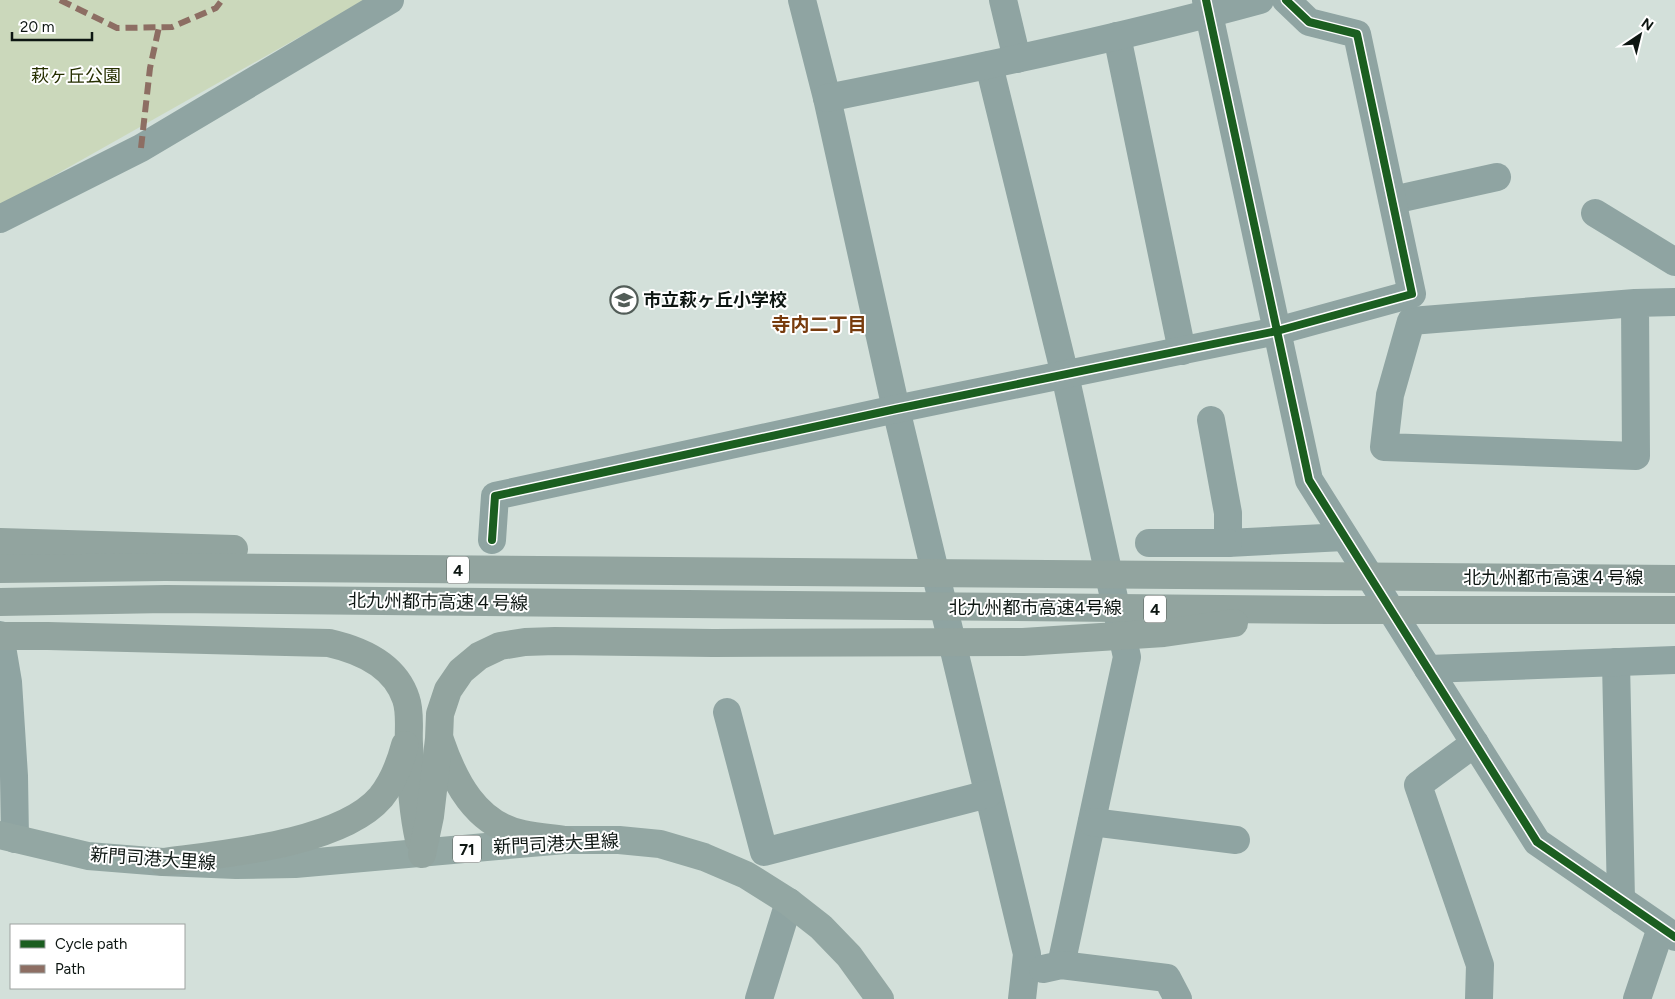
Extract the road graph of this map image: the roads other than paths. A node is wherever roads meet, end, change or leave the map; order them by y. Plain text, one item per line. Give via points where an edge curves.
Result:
1 (390, 0) edge
2 (802, 0) edge
3 (1003, 0) edge
4 (1260, 0) edge
5 (1286, 0) edge
6 (1208, 7) edge
7 (1117, 36) junction
8 (1017, 60) junction
9 (990, 65) junction
10 (827, 98) junction
11 (1497, 177) dead end
12 (1392, 200) junction
13 (1595, 214) dead end
14 (0, 219) edge
15 (1675, 262) edge
16 (1675, 302) edge
17 (1635, 303) junction
18 (1277, 332) junction
19 (1182, 351) junction
20 (1065, 375) junction
21 (896, 409) junction
22 (1211, 420) dead end
23 (1344, 537) junction
24 (492, 540) dead end
25 (0, 542) edge
26 (1149, 543) dead end
27 (1228, 543) junction
28 (41, 556) junction
29 (0, 569) edge
30 (874, 573) joint
31 (1431, 577) joint
32 (1675, 579) edge
33 (0, 602) edge
34 (875, 607) joint
35 (1327, 610) junction
36 (1435, 610) joint
37 (1675, 610) edge
38 (0, 636) edge
39 (1675, 660) edge
40 (1616, 662) junction
41 (1428, 669) junction
42 (727, 712) dead end
43 (408, 736) junction
44 (439, 739) junction
45 (1475, 743) junction
46 (988, 794) junction
47 (1092, 822) junction
48 (7, 837) edge
49 (565, 840) junction
50 (1236, 840) dead end
51 (422, 854) junction
52 (164, 862) junction
53 (1621, 900) junction
54 (789, 902) junction
55 (1668, 932) edge
56 (1061, 965) junction
57 (1023, 986) edge
58 (760, 999) edge
59 (880, 999) edge
60 (1178, 999) edge
61 (1479, 999) edge
62 (1637, 999) edge

1 - 14 street via 141,148
2 - 10 street
3 - 8 street
4 - 6 street
5 - 12 street via 1309,22 1357,34
6 - 7 street
6 - 18 street
7 - 8 street
7 - 19 street
8 - 9 street
9 - 10 street
9 - 20 street
10 - 21 street
11 - 12 street
12 - 18 street via 1412,294
13 - 15 street
16 - 17 street
17 - 17 street via 1411,321 1390,395 1384,447 1636,456
18 - 19 street
18 - 23 street via 1309,480
19 - 20 street
20 - 21 street
20 - 47 street via 1127,656
21 - 24 street via 495,496
21 - 46 street
22 - 27 street via 1228,513
23 - 27 street
23 - 41 street
25 - 28 highway
26 - 27 street
28 - 29 highway
28 - 30 highway, 北九州都市高速４号線 / 4 via 259,550 414,569
30 - 31 highway, 北九州都市高速4号線 / 4
31 - 32 highway, 北九州都市高速４号線 / 4
33 - 34 highway, 北九州都市高速４号線 / 4 via 166,599
34 - 35 highway, 北九州都市高速4号線 / 4
35 - 36 highway, 北九州都市高速4号線 / 4
35 - 44 highway via 1164,633 1022,642 525,642 500,646 479,656 461,671 448,690 440,714
36 - 37 highway, 北九州都市高速４号線 / 4
38 - 43 highway via 310,642 350,647 369,656 398,682 406,699
38 - 48 street via 8,682 14,776
39 - 40 street
40 - 41 street
40 - 53 street
41 - 45 street
42 - 46 street via 764,852
43 - 51 highway via 413,813
43 - 52 highway via 392,780 380,798 344,823 316,835 264,847
44 - 49 highway via 459,784 473,805 488,819 522,834
44 - 51 highway
45 - 53 street via 1537,842
45 - 61 street via 1418,785 1480,965
46 - 57 street via 1027,954
47 - 50 street
47 - 56 street
48 - 52 main road, 新門司港大里線 / 71 via 88,856
49 - 51 main road, 新門司港大里線 / 71
49 - 54 main road, 新門司港大里線 / 71 via 660,844 704,857 746,875
51 - 52 main road, 新門司港大里線 / 71 via 295,864
53 - 55 street
54 - 58 street
54 - 59 main road, 新門司港大里線 / 71 via 821,927 849,956
55 - 62 street
56 - 57 street
56 - 60 street via 1167,978

